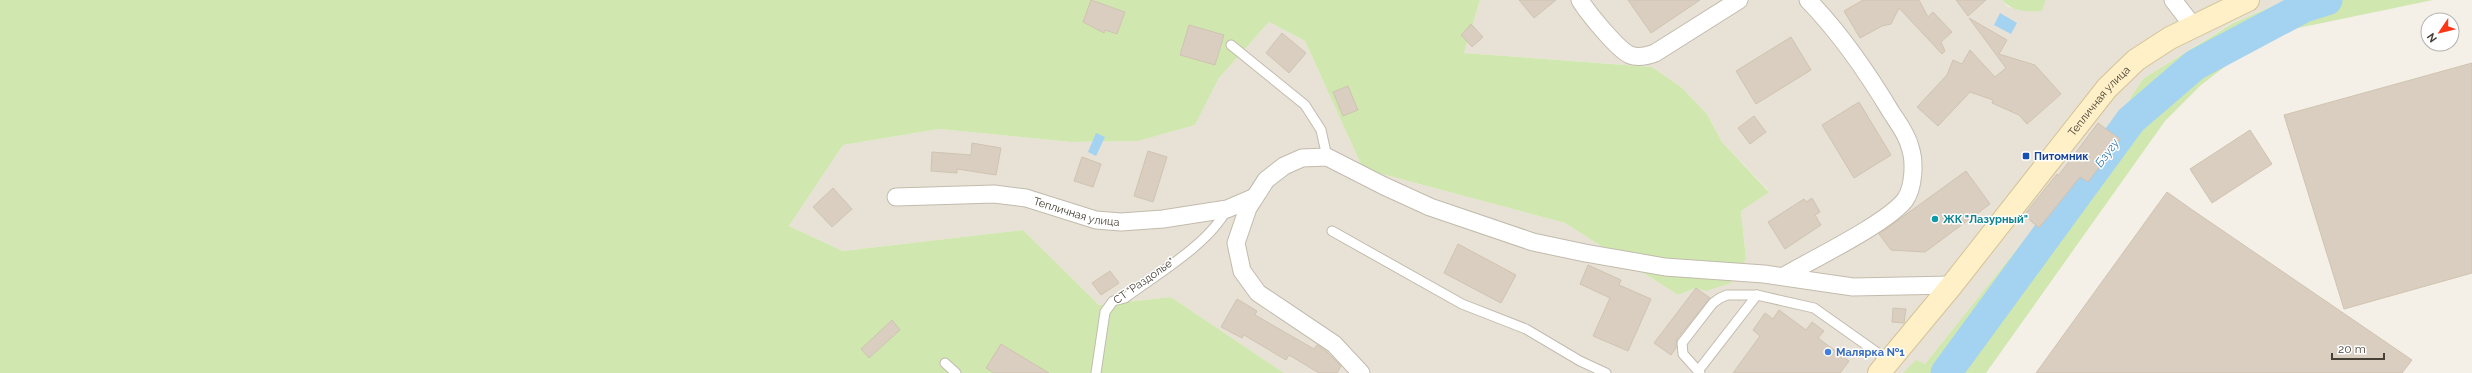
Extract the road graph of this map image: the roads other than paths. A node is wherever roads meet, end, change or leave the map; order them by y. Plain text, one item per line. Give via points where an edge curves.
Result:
1 (1580, 0) edge
2 (1739, 0) edge
3 (1808, 0) edge
4 (2173, 0) edge
5 (2248, 0) edge
6 (2193, 26) junction
7 (1231, 46) dead end
8 (1327, 157) junction
9 (896, 197) dead end
10 (1255, 197) junction
11 (1227, 209) junction
12 (1332, 230) dead end
13 (1784, 276) junction
14 (1952, 285) junction
15 (1757, 295) junction
16 (945, 363) dead end
17 (1884, 367) edge
18 (1699, 372) edge
19 (956, 373) edge
20 (1096, 373) edge
21 (1361, 373) edge
22 (1606, 373) edge

1 - 2 street via 1621,49 1630,55 1644,57 1655,53
3 - 13 street via 1838,33 1874,83 1905,134 1913,162 1911,184 1906,199 1888,215
4 - 6 street
5 - 6 street, Тепличная улица
6 - 14 street, Тепличная улица via 2136,60 2107,88
7 - 8 lane via 1305,105 1321,130
8 - 10 street via 1302,158 1284,166 1266,180
8 - 13 street via 1430,207 1533,242 1665,267
9 - 11 street, Тепличная улица via 994,194 1026,198 1096,220 1122,222 1163,219
10 - 11 street, Тепличная улица
10 - 21 street via 1248,208 1236,243 1242,271 1258,293 1334,344
11 - 20 lane, СТ "Раздолье" via 1220,223 1207,236 1125,298 1113,302 1105,312
12 - 22 lane via 1462,304 1526,329 1580,362
13 - 14 street via 1853,287
14 - 17 street, Тепличная улица
15 - 17 lane via 1814,308
15 - 18 lane
15 - 18 lane via 1727,295 1713,303 1682,343 1681,348 1687,360
16 - 19 lane

